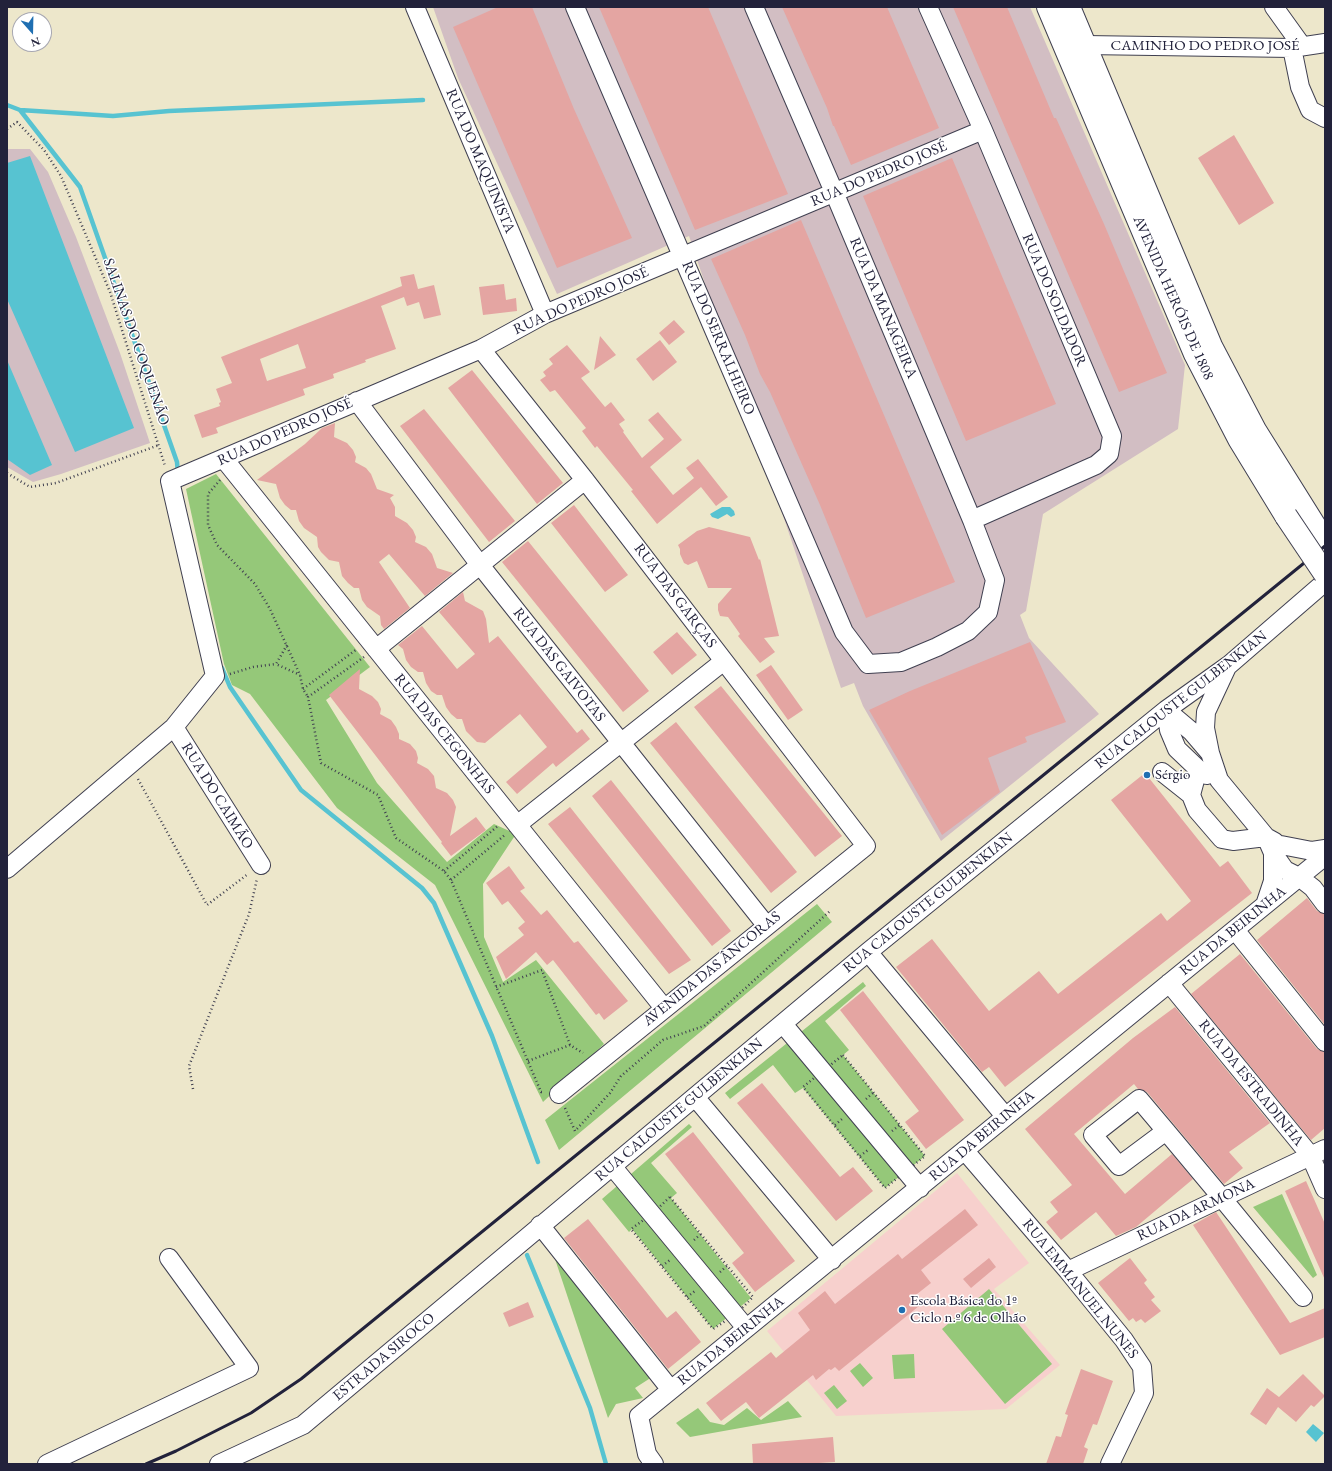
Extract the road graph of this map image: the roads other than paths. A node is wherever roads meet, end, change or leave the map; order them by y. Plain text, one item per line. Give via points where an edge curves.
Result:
1 (415, 7) edge
2 (575, 7) edge
3 (754, 7) edge
4 (928, 7) edge
5 (1048, 7) edge
6 (1069, 7) edge
7 (1274, 7) edge
8 (1325, 43) edge
9 (1085, 45) junction
10 (1297, 47) junction
11 (1325, 118) edge
12 (983, 130) junction
13 (834, 192) junction
14 (682, 257) junction
15 (544, 314) junction
16 (481, 349) junction
17 (357, 401) junction
18 (227, 463) junction
19 (585, 480) junction
20 (1294, 511) junction
21 (972, 520) junction
22 (1325, 542) edge
23 (480, 565) junction
24 (1325, 574) edge
25 (1325, 582) edge
26 (988, 612) joint
27 (372, 645) junction
28 (724, 661) junction
29 (1229, 664) junction
30 (1166, 710) junction
31 (174, 727) junction
32 (1134, 736) junction
33 (621, 743) junction
34 (1177, 749) junction
35 (1210, 753) junction
36 (1198, 769) junction
37 (1162, 772) dead end
38 (1219, 780) junction
39 (1191, 795) junction
40 (512, 824) junction
41 (1273, 845) junction
42 (866, 846) joint
43 (1325, 849) edge
44 (1325, 856) edge
45 (260, 865) road end
46 (7, 869) edge
47 (1299, 877) junction
48 (1325, 904) edge
49 (1265, 905) junction
50 (766, 925) junction
51 (1235, 930) junction
52 (868, 952) junction
53 (1169, 983) junction
54 (664, 1008) junction
55 (783, 1024) junction
56 (1325, 1042) edge
57 (559, 1094) road end
58 (696, 1097) junction
59 (1005, 1116) junction
60 (1166, 1132) dead end
61 (965, 1151) junction
62 (1318, 1152) edge
63 (612, 1166) junction
64 (920, 1188) junction
65 (1325, 1189) edge
66 (1222, 1198) junction
67 (538, 1227) junction
68 (169, 1258) dead end
69 (832, 1260) junction
70 (1068, 1271) junction
71 (1303, 1297) dead end
72 (746, 1328) junction
73 (671, 1390) junction
74 (47, 1464) edge
75 (220, 1464) edge
76 (654, 1464) edge
77 (1110, 1464) edge

1 - 15 street, RUA DO MAQUINISTA
2 - 14 street, RUA DO SERRALHEIRO
3 - 13 street, RUA DA MANAGEIRA
4 - 12 street, RUA DO SOLDADOR
5 - 20 main road, AVENIDA HERÓIS DE 1808 via 1195,354 1239,439
6 - 9 main road, AVENIDA HERÓIS DE 1808
7 - 10 street
8 - 10 street, CAMINHO DO PEDRO JOSÉ
9 - 10 street, CAMINHO DO PEDRO JOSÉ
9 - 20 main road, AVENIDA HERÓIS DE 1808 via 1211,346
10 - 11 street via 1300,87 1310,110
12 - 13 street, RUA DO PEDRO JOSÉ
12 - 21 street, RUA DO SOLDADOR via 1112,436 1109,454 1096,464
13 - 14 street, RUA DO PEDRO JOSÉ
13 - 21 street, RUA DA MANAGEIRA
14 - 15 street, RUA DO PEDRO JOSÉ
14 - 26 street, RUA DO SERRALHEIRO via 844,632 868,664 901,662 937,647 968,631
15 - 16 street, RUA DO PEDRO JOSÉ
16 - 17 street, RUA DO PEDRO JOSÉ
16 - 19 street, RUA DAS GARÇAS
17 - 18 street, RUA DO PEDRO JOSÉ
17 - 23 street, RUA DAS GAIVOTAS
18 - 27 street, RUA DAS CEGONHAS
18 - 31 street, RUA DO PEDRO JOSÉ via 197,471 173,485 215,676
19 - 23 street
19 - 28 street, RUA DAS GARÇAS
20 - 22 main road, AVENIDA HERÓIS DE 1808
20 - 24 main road, AVENIDA HERÓIS DE 1808, bridge
21 - 26 street, RUA DA MANAGEIRA via 995,580
23 - 27 street
23 - 33 street, RUA DAS GAIVOTAS
25 - 29 street, RUA CALOUSTE GULBENKIAN
27 - 40 street, RUA DAS CEGONHAS
28 - 33 street
28 - 42 street, RUA DAS GARÇAS
29 - 30 street, RUA CALOUSTE GULBENKIAN
29 - 35 street via 1206,712 1205,728
30 - 32 street, RUA CALOUSTE GULBENKIAN
30 - 34 street via 1169,730
30 - 35 street via 1191,731
31 - 45 street, RUA DO CAIMÃO
31 - 46 street
32 - 34 street via 1156,735
32 - 52 street, RUA CALOUSTE GULBENKIAN
33 - 40 street
33 - 50 street, RUA DAS GAIVOTAS
34 - 36 street
35 - 38 street
36 - 38 street
36 - 39 street
37 - 39 street
38 - 41 street
39 - 41 street via 1197,810 1222,839
40 - 54 street, RUA DAS CEGONHAS
41 - 43 street via 1312,851
41 - 47 street via 1285,870
41 - 49 street via 1273,881
42 - 50 street, AVENIDA DAS ÂNCORAS
44 - 47 street, RUA DA BEIRINHA
47 - 48 street via 1313,888
47 - 49 street, RUA DA BEIRINHA
49 - 51 street, RUA DA BEIRINHA
50 - 54 street, AVENIDA DAS ÂNCORAS
51 - 53 street, RUA DA BEIRINHA
51 - 56 street
52 - 55 street, RUA CALOUSTE GULBENKIAN
52 - 59 street
53 - 59 street, RUA DA BEIRINHA
53 - 62 street, RUA DA ESTRADINHA
54 - 57 street, AVENIDA DAS ÂNCORAS
55 - 58 street, RUA CALOUSTE GULBENKIAN
55 - 64 street
58 - 63 street, RUA CALOUSTE GULBENKIAN
58 - 69 street
59 - 61 street, RUA DA BEIRINHA
60 - 66 street
61 - 64 street, RUA DA BEIRINHA
61 - 70 street, RUA EMMANUEL NUNES
62 - 65 street, RUA DA ESTRADINHA
62 - 66 street, RUA DA ARMONA
63 - 67 street, RUA CALOUSTE GULBENKIAN
63 - 72 street
64 - 69 street, RUA DA BEIRINHA
66 - 70 street, RUA DA ARMONA
66 - 71 street
67 - 73 street
67 - 75 street, ESTRADA SIROCO via 303,1425
68 - 74 street via 249,1368
69 - 72 street, RUA DA BEIRINHA
70 - 77 street, RUA EMMANUEL NUNES via 1124,1340 1142,1367 1144,1392
72 - 73 street, RUA DA BEIRINHA
73 - 76 street, RUA DA BEIRINHA via 639,1416 647,1454

